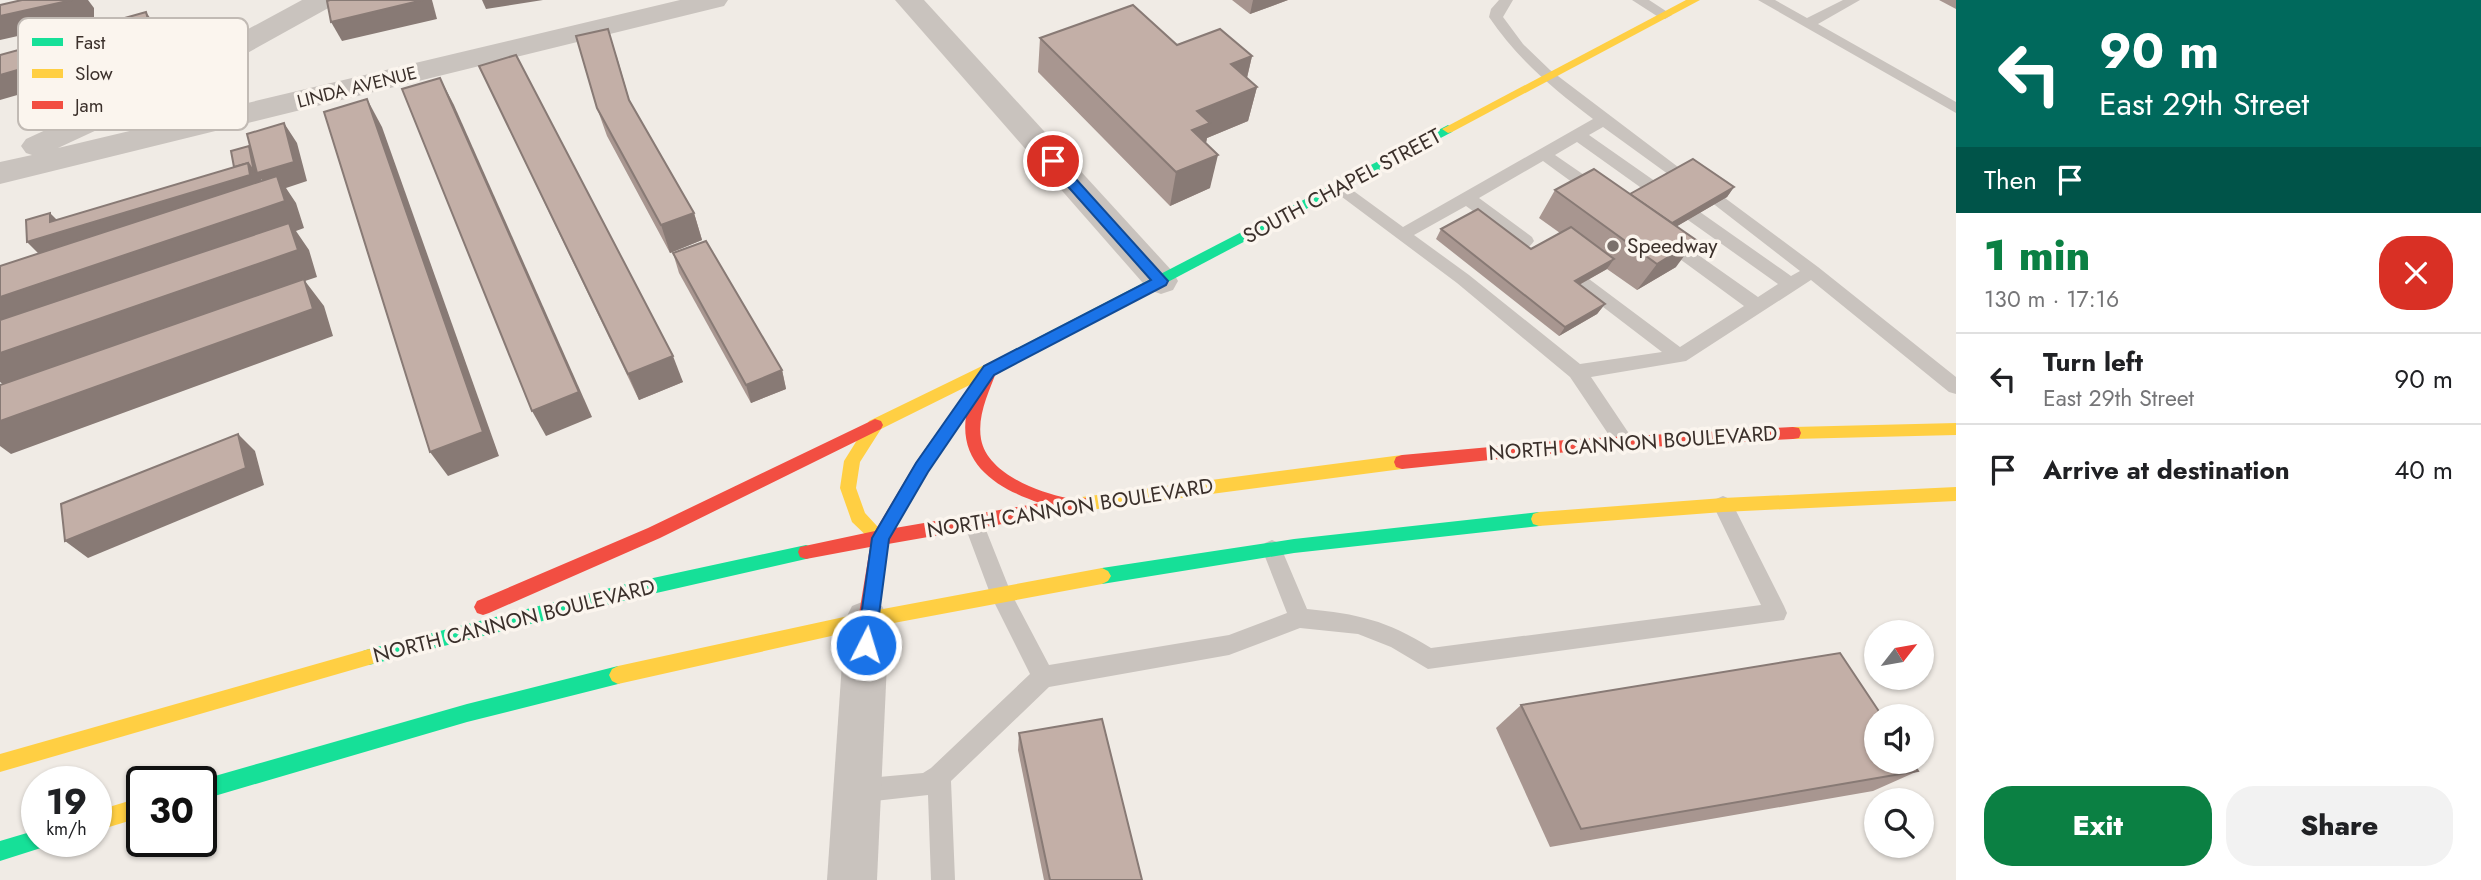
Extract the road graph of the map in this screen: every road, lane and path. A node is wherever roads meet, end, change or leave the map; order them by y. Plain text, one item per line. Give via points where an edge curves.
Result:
1 (321, 0) edge
2 (714, 0) edge
3 (909, 0) edge
4 (1506, 0) edge
5 (1639, 0) edge
6 (1693, 0) edge
7 (1765, 0) edge
8 (1853, 0) edge
9 (1665, 15) junction
10 (1807, 24) junction
11 (248, 40) edge
12 (1547, 77) junction
13 (1956, 108) edge
14 (248, 113) edge
15 (1604, 120) junction
16 (70, 130) edge
17 (177, 130) edge
18 (1577, 134) junction
19 (1542, 153) junction
20 (0, 162) edge
21 (0, 173) edge
22 (1678, 173) edge
23 (1653, 187) edge
24 (1338, 188) junction
25 (1466, 197) junction
26 (1607, 199) edge
27 (1719, 202) edge
28 (1694, 216) edge
29 (1402, 234) junction
30 (1660, 236) edge
31 (1525, 247) edge
32 (1812, 271) junction
33 (1161, 281) junction
34 (1583, 283) edge
35 (1790, 284) junction
36 (1757, 306) junction
37 (1680, 356) junction
38 (989, 370) junction
39 (1577, 372) junction
40 (1956, 387) edge
41 (875, 425) junction
42 (1956, 429) edge
43 (1624, 441) junction
44 (1956, 494) edge
45 (1723, 505) junction
46 (1068, 506) junction
47 (973, 521) junction
48 (880, 538) junction
49 (1272, 549) junction
50 (1002, 596) junction
51 (1300, 618) junction
52 (867, 620) junction
53 (349, 662) junction
54 (1042, 677) junction
55 (0, 763) edge
56 (939, 776) junction
57 (217, 785) edge
58 (857, 791) junction
59 (21, 845) edge
60 (0, 851) edge
61 (852, 880) edge
62 (943, 880) edge

1 - 11 street
2 - 14 street, LINDA AVENUE
3 - 33 street
4 - 12 lane via 1496,17
5 - 9 lane
6 - 9 main road, SOUTH CHAPEL STREET
7 - 10 lane
8 - 10 lane
9 - 12 main road, SOUTH CHAPEL STREET
10 - 13 lane
12 - 15 lane
12 - 24 main road, SOUTH CHAPEL STREET
15 - 18 lane
15 - 22 lane
16 - 20 street
17 - 21 street, LINDA AVENUE
18 - 19 lane
18 - 23 lane
19 - 25 lane
19 - 26 lane
24 - 29 lane
24 - 33 main road, SOUTH CHAPEL STREET
25 - 29 lane
25 - 31 lane
27 - 32 lane
28 - 35 lane
29 - 39 lane via 1469,274 1515,311
30 - 36 lane
32 - 35 lane
32 - 40 lane
33 - 38 main road, SOUTH CHAPEL STREET
34 - 37 lane
35 - 36 lane
36 - 37 lane
37 - 39 lane
38 - 41 main road, SOUTH CHAPEL STREET
38 - 46 main road via 975,410 972,433 977,458 1003,481
38 - 48 main road, SOUTH CHAPEL STREET
39 - 43 lane
41 - 48 main road via 852,461 848,488 859,517
41 - 53 main road, SOUTH CHAPEL STREET via 631,544
42 - 43 main road, NORTH CANNON BOULEVARD
43 - 46 main road, NORTH CANNON BOULEVARD via 1333,471
44 - 45 main road
45 - 49 main road via 1558,517
45 - 51 lane via 1776,613 1428,659 1399,640 1358,624
46 - 47 main road, NORTH CANNON BOULEVARD
47 - 48 main road, NORTH CANNON BOULEVARD
47 - 50 lane
48 - 52 main road, SOUTH CHAPEL STREET
48 - 53 main road, NORTH CANNON BOULEVARD via 500,622
49 - 50 main road
49 - 51 lane
50 - 52 main road
50 - 54 lane
51 - 54 lane via 1229,645
52 - 57 main road via 624,673
52 - 58 street
53 - 55 main road, NORTH CANNON BOULEVARD
54 - 56 lane
56 - 58 lane via 926,784
56 - 62 lane
58 - 61 street
59 - 60 main road

